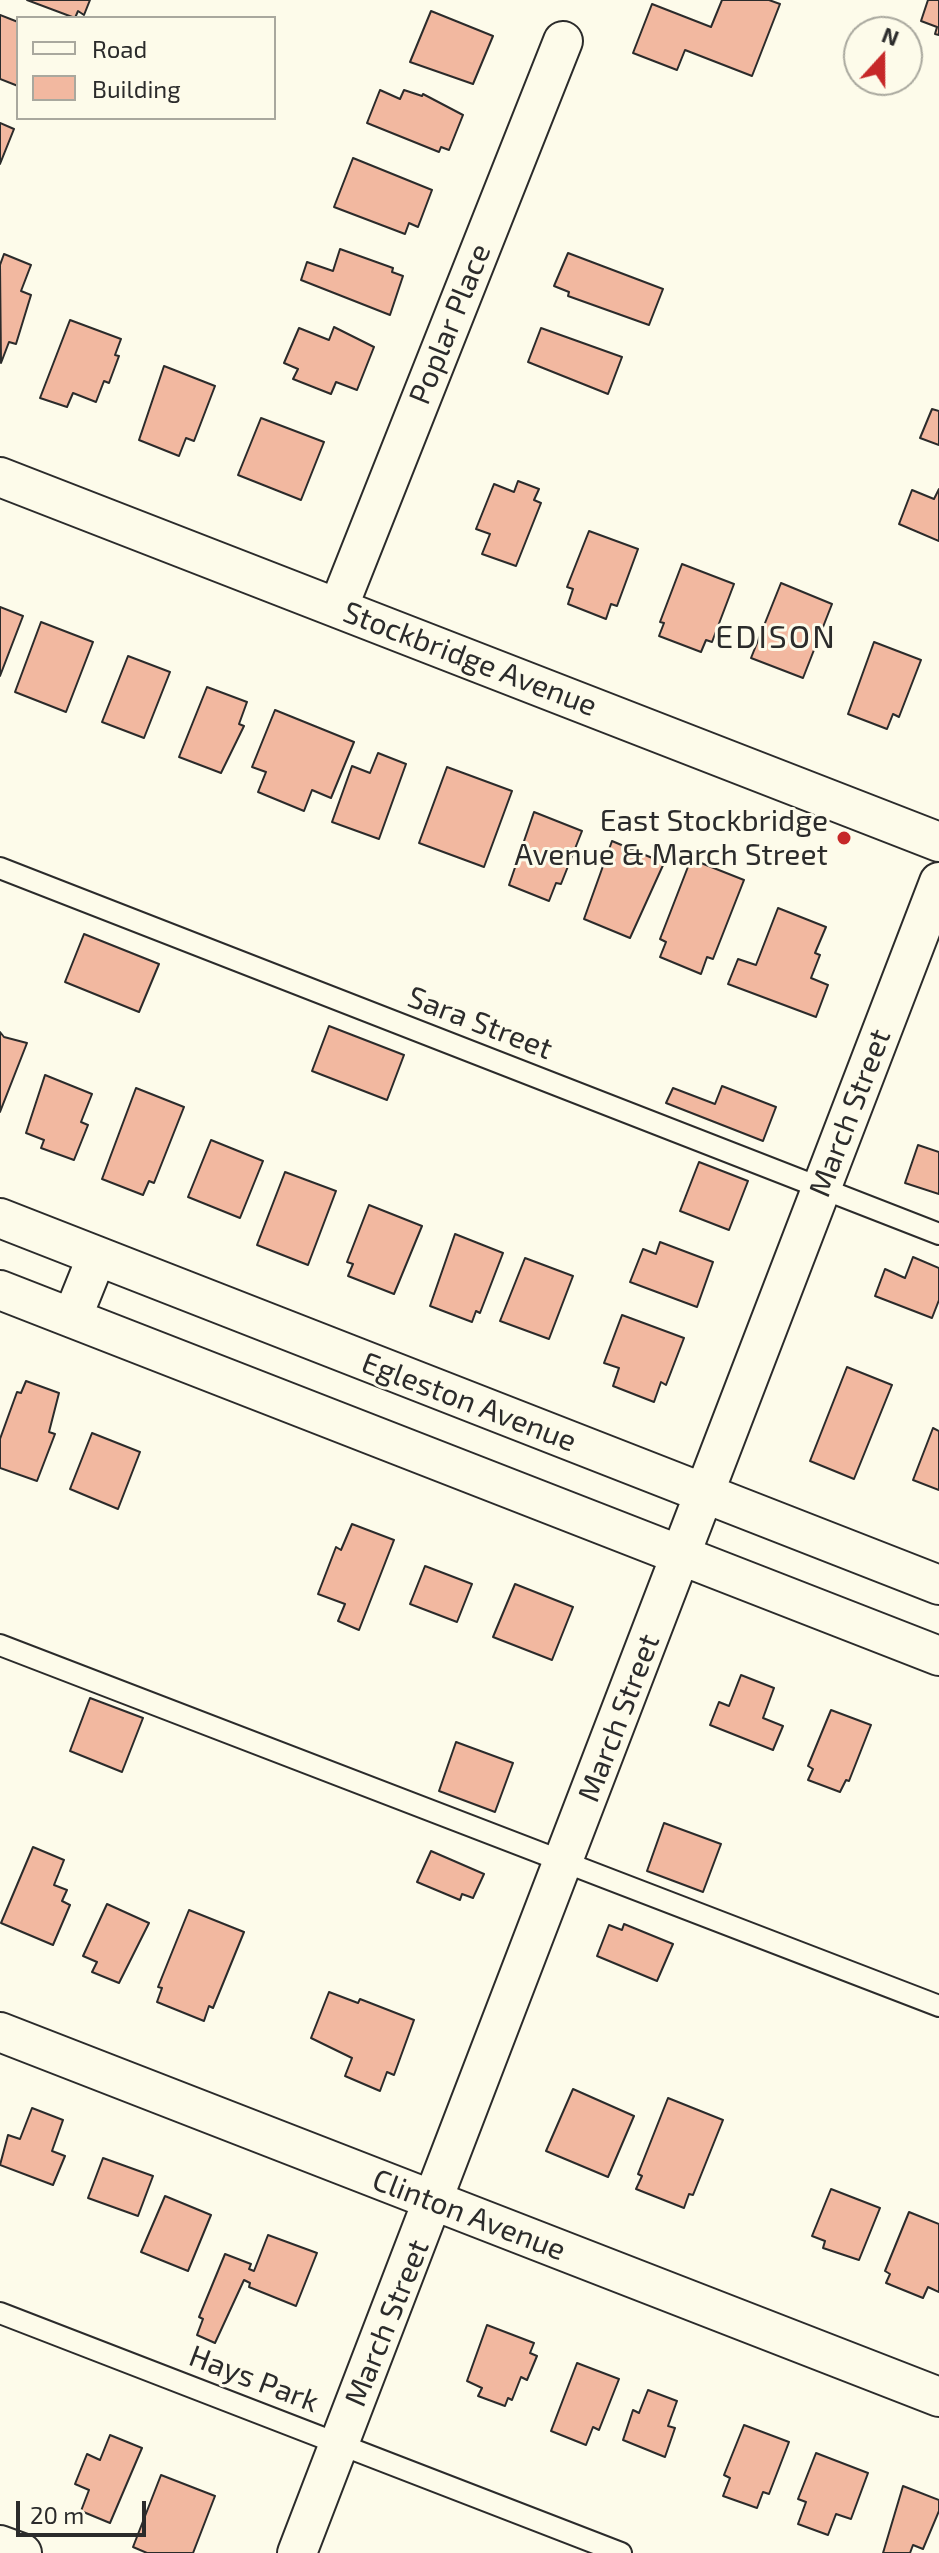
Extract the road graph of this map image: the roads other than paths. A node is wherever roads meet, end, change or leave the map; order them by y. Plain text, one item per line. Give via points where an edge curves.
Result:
1 (563, 41) dead end
2 (0, 477) edge
3 (338, 608) junction
4 (939, 842) edge
5 (0, 868) edge
6 (939, 882) edge
7 (821, 1188) junction
8 (0, 1218) edge
9 (939, 1234) edge
10 (97, 1256) junction
11 (0, 1290) edge
12 (72, 1318) junction
13 (707, 1495) junction
14 (682, 1556) junction
15 (939, 1585) edge
16 (0, 1645) edge
17 (939, 1656) edge
18 (562, 1864) junction
19 (939, 2006) edge
20 (0, 2032) edge
21 (435, 2201) junction
22 (0, 2313) edge
23 (939, 2397) edge
24 (338, 2445) junction
25 (0, 2545) edge
26 (22, 2553) edge
27 (297, 2553) edge
28 (621, 2553) edge

1 - 3 street, Poplar Place
2 - 3 street, Stockbridge Avenue
3 - 4 street, Stockbridge Avenue
5 - 7 lane, Sara Street
6 - 7 street, March Street
7 - 9 lane, Sara Street
7 - 13 street, March Street
8 - 10 street, Egleston Avenue
10 - 12 street
10 - 13 street, Egleston Avenue
11 - 12 street
12 - 14 street
13 - 14 street, March Street
13 - 15 street, Egleston Avenue
14 - 17 street
14 - 18 street, March Street
16 - 18 lane
18 - 19 lane via 594,1871
18 - 21 street, March Street
20 - 21 street, Clinton Avenue
21 - 23 street, Clinton Avenue
21 - 24 street, March Street
22 - 24 lane, Hays Park
24 - 27 street, March Street
24 - 28 lane, Hays Park
25 - 26 street

